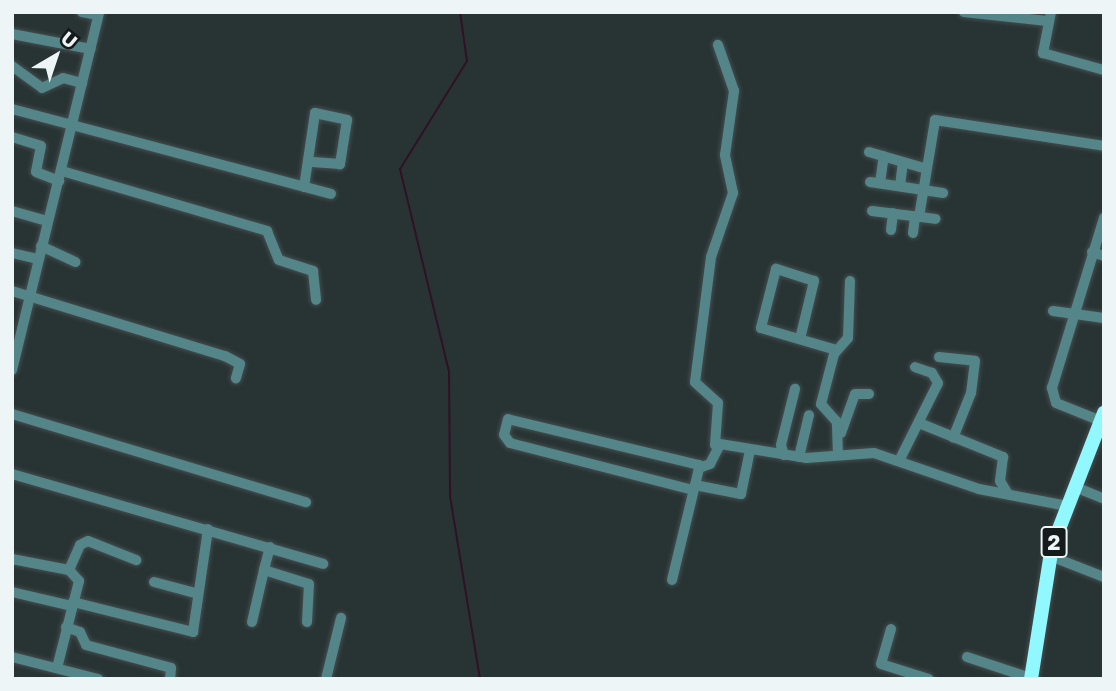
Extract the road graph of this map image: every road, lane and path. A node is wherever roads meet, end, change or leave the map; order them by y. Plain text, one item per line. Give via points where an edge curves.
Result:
1 (82, 12) edge
2 (964, 12) edge
3 (98, 14) edge
4 (1049, 16) edge
5 (12, 34) edge
6 (718, 45) dead end
7 (91, 49) junction
8 (12, 66) edge
9 (1104, 70) edge
10 (82, 83) junction
11 (12, 108) edge
12 (74, 125) junction
13 (12, 136) edge
14 (1104, 146) edge
15 (869, 152) dead end
16 (884, 156) junction
17 (309, 162) junction
18 (903, 162) junction
19 (927, 169) junction
20 (60, 176) junction
21 (900, 186) junction
22 (304, 187) junction
23 (923, 190) junction
24 (943, 193) dead end
25 (331, 194) dead end
26 (12, 211) edge
27 (872, 211) dead end
28 (893, 213) junction
29 (917, 216) junction
30 (1104, 218) edge
31 (936, 219) dead end
32 (47, 221) junction
33 (891, 230) dead end
34 (913, 233) dead end
35 (41, 246) junction
36 (1092, 252) junction
37 (12, 253) edge
38 (1104, 256) edge
39 (38, 259) junction
40 (76, 262) dead end
41 (850, 281) dead end
42 (12, 291) edge
43 (28, 296) junction
44 (316, 300) dead end
45 (1053, 311) dead end
46 (1073, 313) junction
47 (1104, 318) edge
48 (16, 333) edge
49 (800, 339) junction
50 (836, 350) junction
51 (939, 357) dead end
52 (915, 368) dead end
53 (12, 370) edge
54 (236, 378) dead end
55 (795, 390) dead end
56 (869, 394) dead end
57 (12, 414) edge
58 (809, 415) dead end
59 (1102, 417) edge
60 (919, 423) junction
61 (953, 438) junction
62 (715, 445) junction
63 (750, 450) junction
64 (784, 455) junction
65 (840, 455) junction
66 (799, 457) junction
67 (899, 461) junction
68 (699, 468) junction
69 (12, 474) edge
70 (1075, 487) junction
71 (694, 488) junction
72 (1007, 492) junction
73 (1104, 499) edge
74 (306, 502) dead end
75 (1068, 506) junction
76 (208, 529) junction
77 (270, 547) junction
78 (1050, 556) junction
79 (12, 559) edge
80 (136, 560) dead end
81 (323, 564) dead end
82 (69, 570) junction
83 (264, 570) junction
84 (1104, 577) edge
85 (672, 580) dead end
86 (154, 582) dead end
87 (12, 592) edge
88 (195, 593) junction
89 (73, 604) junction
90 (341, 618) dead end
91 (252, 622) dead end
92 (307, 622) dead end
93 (66, 626) junction
94 (891, 629) dead end
95 (12, 657) edge
96 (967, 657) dead end
97 (57, 668) junction
98 (98, 679) edge
99 (170, 679) edge
100 (326, 679) edge
101 (929, 679) edge
102 (1031, 679) edge

1 - 3 street
2 - 4 street
3 - 7 street
4 - 9 street via 1044,55
5 - 7 street
6 - 62 street via 734,91 725,155 733,193 711,257 695,382 718,402
7 - 10 street
8 - 10 street via 42,88 63,78
10 - 12 street
11 - 12 street
12 - 20 street
12 - 22 street
13 - 20 street via 41,146 36,172
14 - 19 street via 935,120
15 - 16 street
16 - 18 street
16 - 21 street via 875,183
17 - 17 street via 315,113 347,120 340,164
17 - 22 street
18 - 19 street
18 - 21 street
19 - 23 street
20 - 32 street
20 - 44 street via 267,231 279,260 313,271
21 - 23 street
22 - 25 street
23 - 24 street
23 - 29 street
26 - 32 street
27 - 28 street
28 - 29 street
28 - 33 street
29 - 31 street
29 - 34 street
30 - 36 street
32 - 35 street
35 - 39 street
35 - 40 street
36 - 38 street
36 - 46 street
37 - 39 street
39 - 43 street
41 - 50 street via 849,331
42 - 43 street
43 - 48 street
43 - 54 street via 225,356 240,364
45 - 46 street
46 - 47 street
46 - 59 street via 1053,396 1059,405
48 - 53 street
49 - 49 street via 814,281 776,269 760,326
49 - 50 street
50 - 65 street via 821,406 836,420
51 - 61 street via 975,361 971,393
52 - 60 street via 938,380
55 - 64 street via 781,445
56 - 65 street via 853,397 841,432
57 - 74 street
58 - 66 street
59 - 70 highway, 2
60 - 61 street
60 - 67 street
61 - 72 street via 1003,457 1000,481
62 - 63 street
62 - 68 street via 710,464
63 - 64 street
63 - 71 street via 741,494
64 - 66 street
65 - 66 street
65 - 67 street via 874,453
67 - 72 street via 978,489
68 - 71 street
68 - 71 street via 513,416 505,431 506,441 514,445
69 - 76 street
70 - 73 street
70 - 75 highway, 2
71 - 85 street
72 - 75 street
75 - 78 highway, 2
76 - 77 street
76 - 88 street
77 - 81 street
77 - 83 street
78 - 84 street
78 - 102 highway, 2
79 - 82 street
80 - 82 street via 85,541
82 - 89 street via 79,575
83 - 91 street
83 - 92 street via 309,584
86 - 88 street
87 - 89 street
88 - 89 street via 193,603 200,612 191,632
89 - 93 street
90 - 100 street
93 - 97 street
93 - 99 street via 80,632 86,645 171,667
94 - 101 street via 880,663
95 - 97 street
96 - 102 street
97 - 98 street

